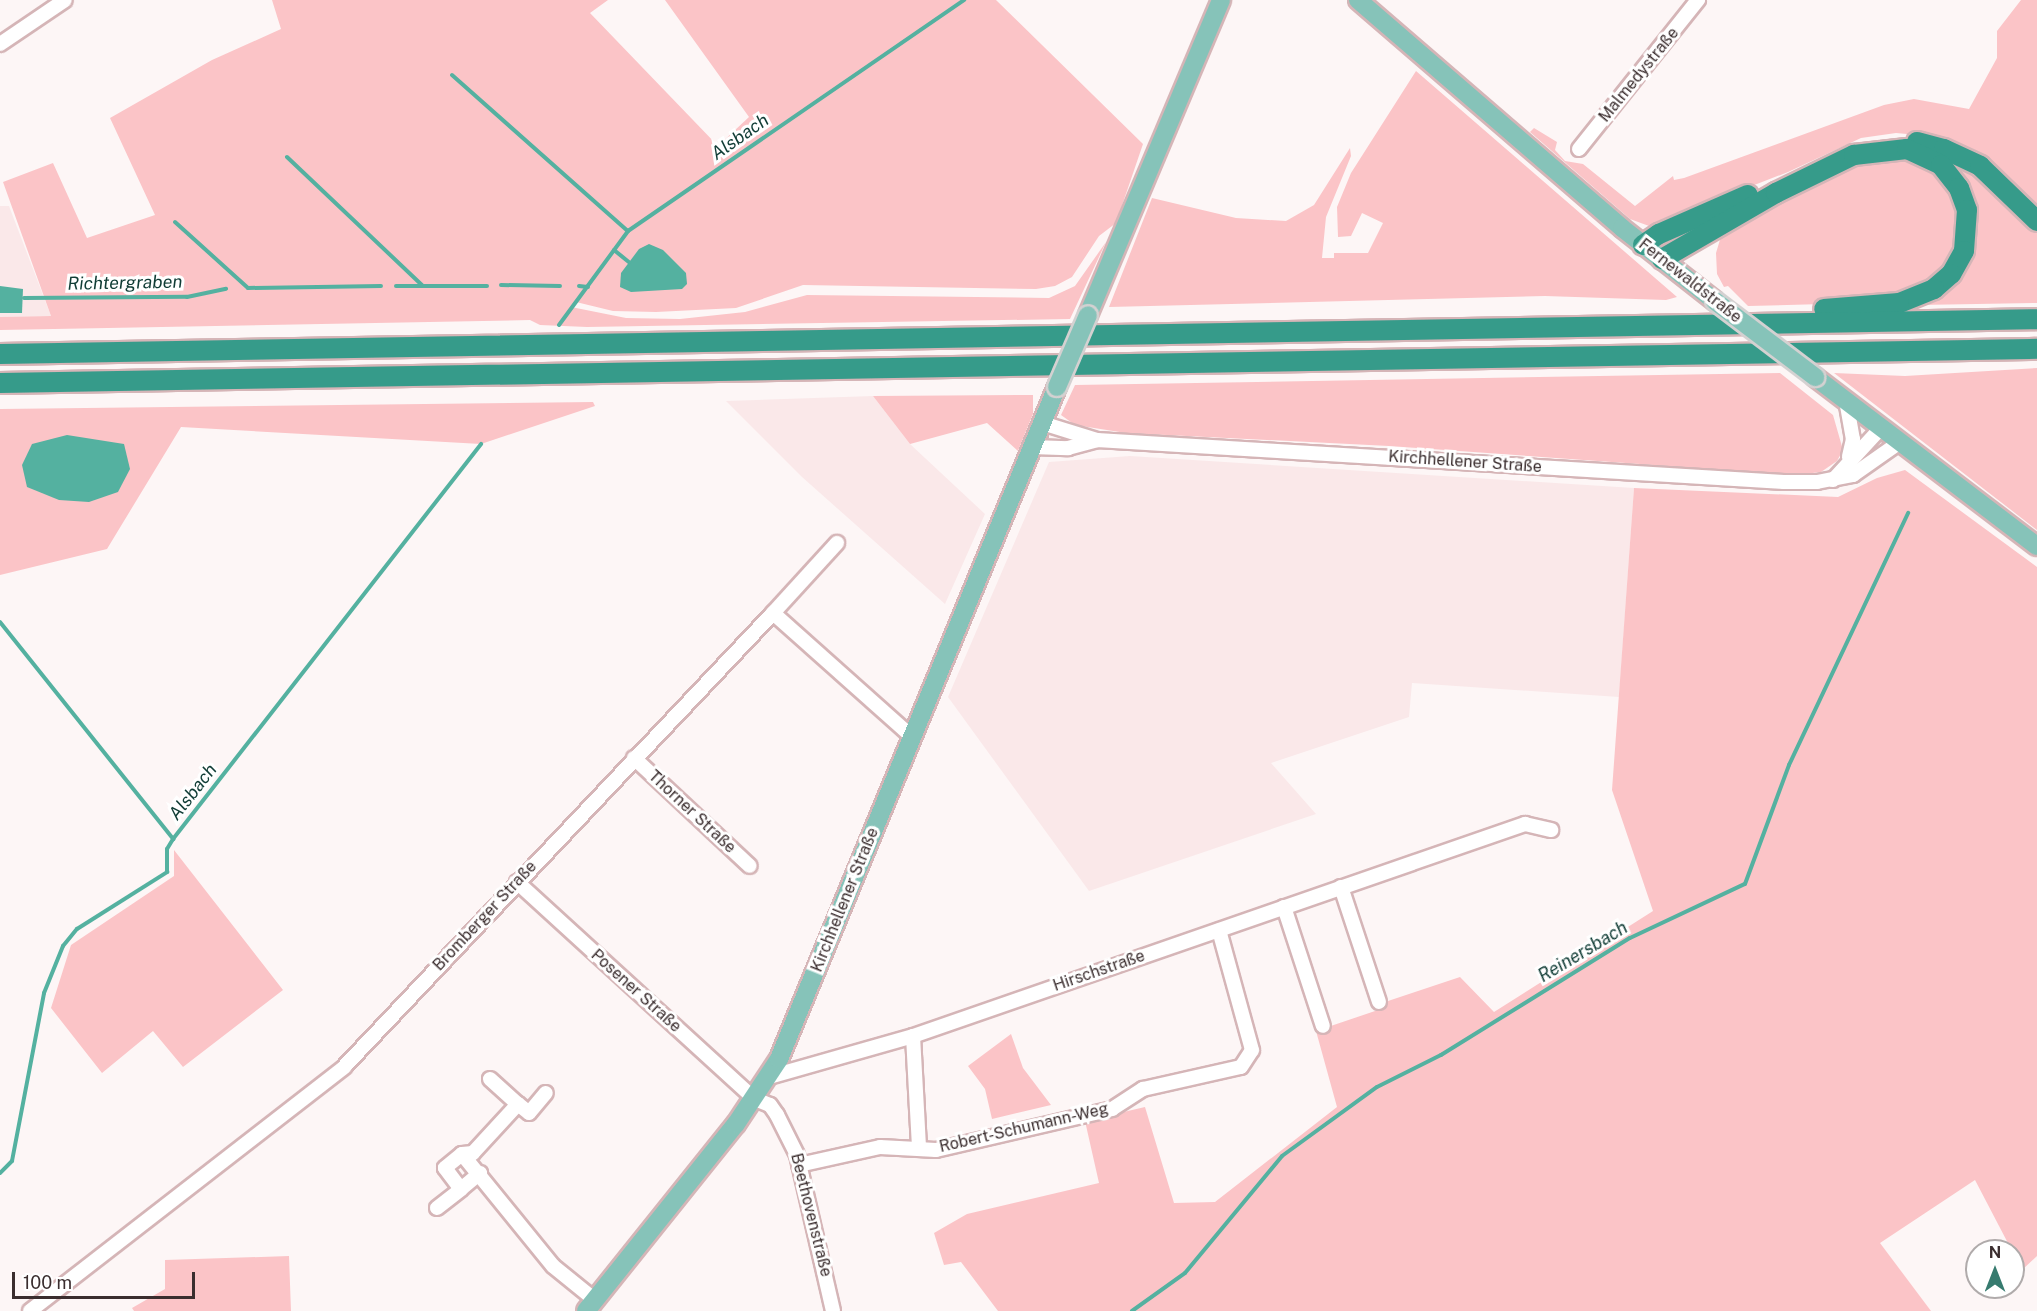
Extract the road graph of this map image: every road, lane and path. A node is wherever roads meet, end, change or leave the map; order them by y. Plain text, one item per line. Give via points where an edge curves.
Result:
1 (65, 0) edge
2 (1221, 0) edge
3 (1358, 0) edge
4 (1698, 0) edge
5 (0, 44) edge
6 (1579, 149) dead end
7 (2037, 221) edge
8 (1643, 245) junction
9 (1662, 259) junction
10 (2037, 319) edge
11 (1748, 324) junction
12 (2037, 349) edge
13 (0, 354) edge
14 (0, 383) edge
15 (1846, 400) junction
16 (1042, 423) junction
17 (1881, 428) junction
18 (1097, 440) junction
19 (1900, 442) junction
20 (1032, 447) junction
21 (1849, 458) junction
22 (1833, 480) junction
23 (837, 543) dead end
24 (2037, 546) edge
25 (773, 613) junction
26 (912, 737) junction
27 (634, 758) junction
28 (1551, 830) dead end
29 (750, 866) dead end
30 (517, 882) junction
31 (1341, 887) junction
32 (1284, 907) junction
33 (1219, 930) junction
34 (1379, 1002) dead end
35 (1323, 1026) dead end
36 (913, 1036) junction
37 (769, 1077) junction
38 (490, 1079) dead end
39 (546, 1094) dead end
40 (755, 1099) junction
41 (518, 1104) junction
42 (919, 1149) junction
43 (462, 1154) junction
44 (799, 1165) junction
45 (480, 1173) junction
46 (461, 1189) junction
47 (437, 1208) dead end
48 (591, 1305) edge
49 (30, 1311) edge
50 (833, 1311) edge

1 - 5 street
2 - 16 main road, Kirchhellener Straße, bridge
3 - 8 main road, Fernewaldstraße
4 - 6 street, Malmedystraße
7 - 8 highway via 1993,176 1968,159 1932,146 1894,140 1840,153 1659,234
8 - 9 main road, Fernewaldstraße
9 - 11 highway via 1793,184 1872,151 1899,148 1921,153 1941,165 1959,188 1968,219 1964,251 1951,274 1934,289 1880,307 1767,310
9 - 15 main road, Fernewaldstraße, bridge
10 - 11 highway
11 - 13 highway
12 - 14 highway
15 - 17 main road, Fernewaldstraße
15 - 21 street via 1853,439
16 - 18 street, Kirchhellener Straße
16 - 20 main road, Kirchhellener Straße
17 - 19 main road, Fernewaldstraße
17 - 21 street
18 - 20 street, Kirchhellener Straße via 1068,448
18 - 22 street, Kirchhellener Straße via 1784,482
19 - 22 street, Kirchhellener Straße via 1869,468
19 - 24 main road, Fernewaldstraße
20 - 26 main road, Kirchhellener Straße
21 - 22 street
23 - 25 street, Bromberger Straße
25 - 26 street
25 - 27 street, Bromberger Straße
26 - 37 main road, Kirchhellener Straße via 793,1030
27 - 29 street, Thorner Straße
27 - 30 street, Bromberger Straße
28 - 31 street, Hirschstraße via 1526,824
30 - 40 street, Posener Straße
30 - 49 street, Bromberger Straße via 344,1067
31 - 32 street, Hirschstraße
31 - 34 street
32 - 33 street, Hirschstraße
32 - 35 street
33 - 36 street, Hirschstraße
33 - 42 street, Robert-Schumann-Weg via 1252,1050 1242,1067 1143,1089 1112,1109 936,1150
36 - 37 street, Hirschstraße
36 - 42 street
37 - 40 main road, Kirchhellener Straße
38 - 41 street
39 - 41 street via 529,1113
40 - 44 street, Beethovenstraße via 770,1105 777,1114
40 - 48 main road, Kirchhellener Straße
41 - 43 street via 473,1153
42 - 44 street, Robert-Schumann-Weg via 880,1147
43 - 45 street
43 - 46 street via 445,1168
44 - 50 street, Beethovenstraße
45 - 46 street
45 - 48 street via 553,1266
46 - 47 street

